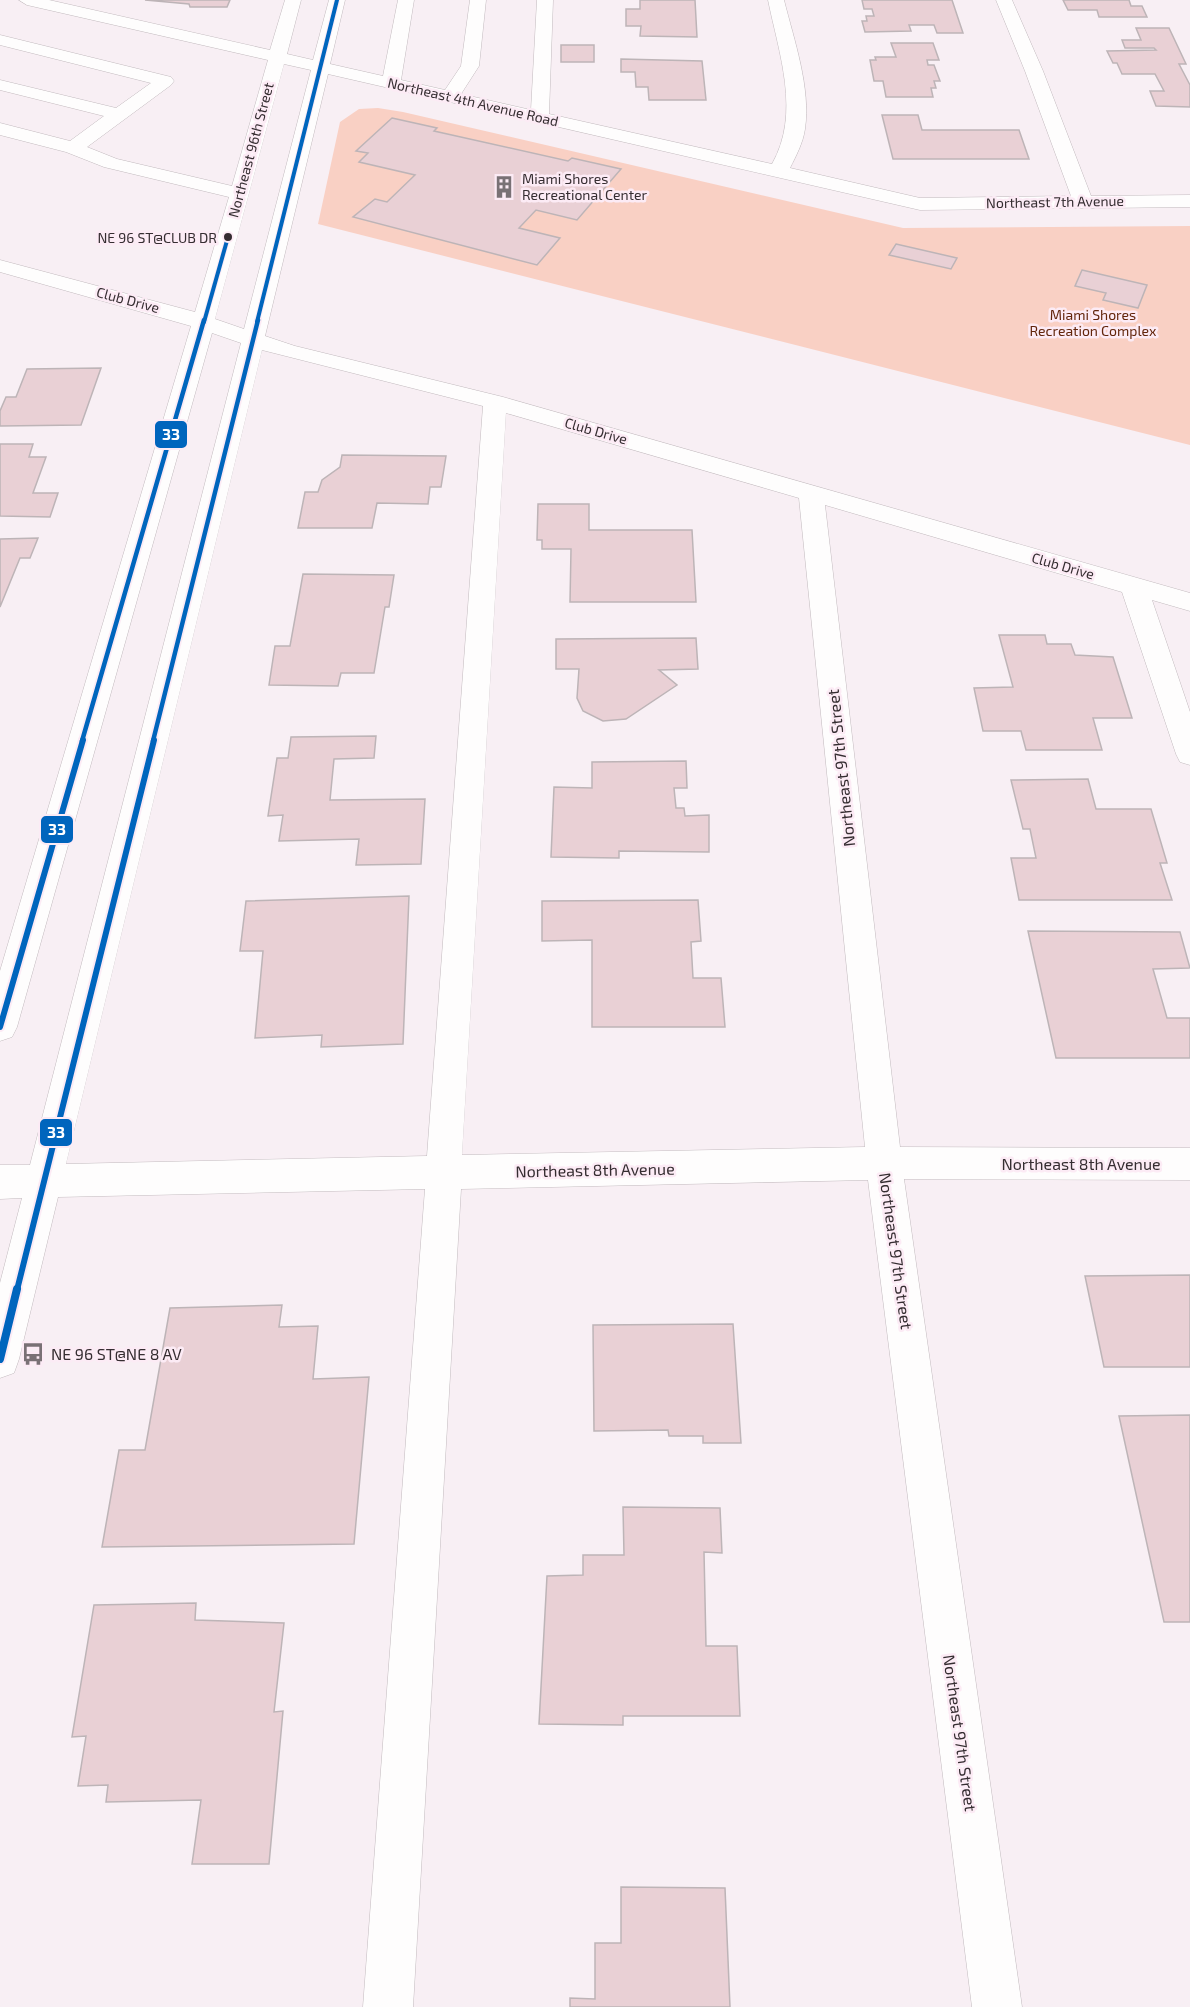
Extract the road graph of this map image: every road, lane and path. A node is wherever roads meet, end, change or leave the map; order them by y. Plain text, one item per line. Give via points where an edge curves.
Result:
1 (27, 0) edge
2 (293, 0) edge
3 (337, 0) edge
4 (406, 0) edge
5 (478, 0) edge
6 (545, 0) edge
7 (776, 0) edge
8 (1004, 0) edge
9 (163, 32) junction
10 (0, 40) edge
11 (146, 43) dead end
12 (128, 54) dead end
13 (277, 57) junction
14 (111, 66) junction
15 (320, 67) junction
16 (391, 83) junction
17 (0, 85) edge
18 (450, 97) junction
19 (117, 114) junction
20 (540, 117) junction
21 (0, 129) edge
22 (73, 148) junction
23 (779, 170) junction
24 (240, 194) junction
25 (1190, 201) edge
26 (1083, 202) junction
27 (920, 204) joint
28 (0, 266) edge
29 (203, 323) junction
30 (254, 340) junction
31 (495, 402) junction
32 (811, 494) junction
33 (1134, 587) junction
34 (1190, 602) edge
35 (1190, 754) edge
36 (0, 1026) edge
37 (884, 1163) junction
38 (1190, 1164) edge
39 (444, 1173) junction
40 (0, 1182) edge
41 (43, 1182) junction
42 (0, 1359) edge
43 (388, 2007) edge
44 (997, 2007) edge

1 - 9 street, Northeast 4th Avenue Road
2 - 13 street, Northeast 96th Street
3 - 15 street
4 - 16 street
5 - 18 street via 470,66
6 - 20 street
7 - 23 street via 796,103 790,150
8 - 26 street
9 - 11 street
9 - 13 street, Northeast 4th Avenue Road
10 - 14 street
12 - 14 street
13 - 15 street, Northeast 4th Avenue Road
13 - 24 street, Northeast 96th Street
14 - 19 street via 165,81
15 - 16 street, Northeast 4th Avenue Road
15 - 30 street
16 - 18 street, Northeast 4th Avenue Road
17 - 19 street
18 - 20 street, Northeast 4th Avenue Road
19 - 22 street
20 - 23 street, Northeast 4th Avenue Road
21 - 22 street
22 - 24 street via 111,163
23 - 27 street, Northeast 4th Avenue Road
24 - 29 street, Northeast 96th Street
25 - 26 street, Northeast 7th Avenue
26 - 27 street, Northeast 7th Avenue
28 - 29 street, Club Drive
29 - 30 street, Club Drive
29 - 36 street, Northeast 96th Street
30 - 31 street, Club Drive
30 - 41 street
31 - 32 street, Club Drive
31 - 39 street
32 - 33 street, Club Drive
32 - 37 street, Northeast 97th Street
33 - 34 street, Club Drive
33 - 35 street
37 - 38 street, Northeast 8th Avenue
37 - 39 street, Northeast 8th Avenue
37 - 44 street, Northeast 97th Street
39 - 41 street, Northeast 8th Avenue
39 - 43 street
40 - 41 street, Northeast 8th Avenue
41 - 42 street

